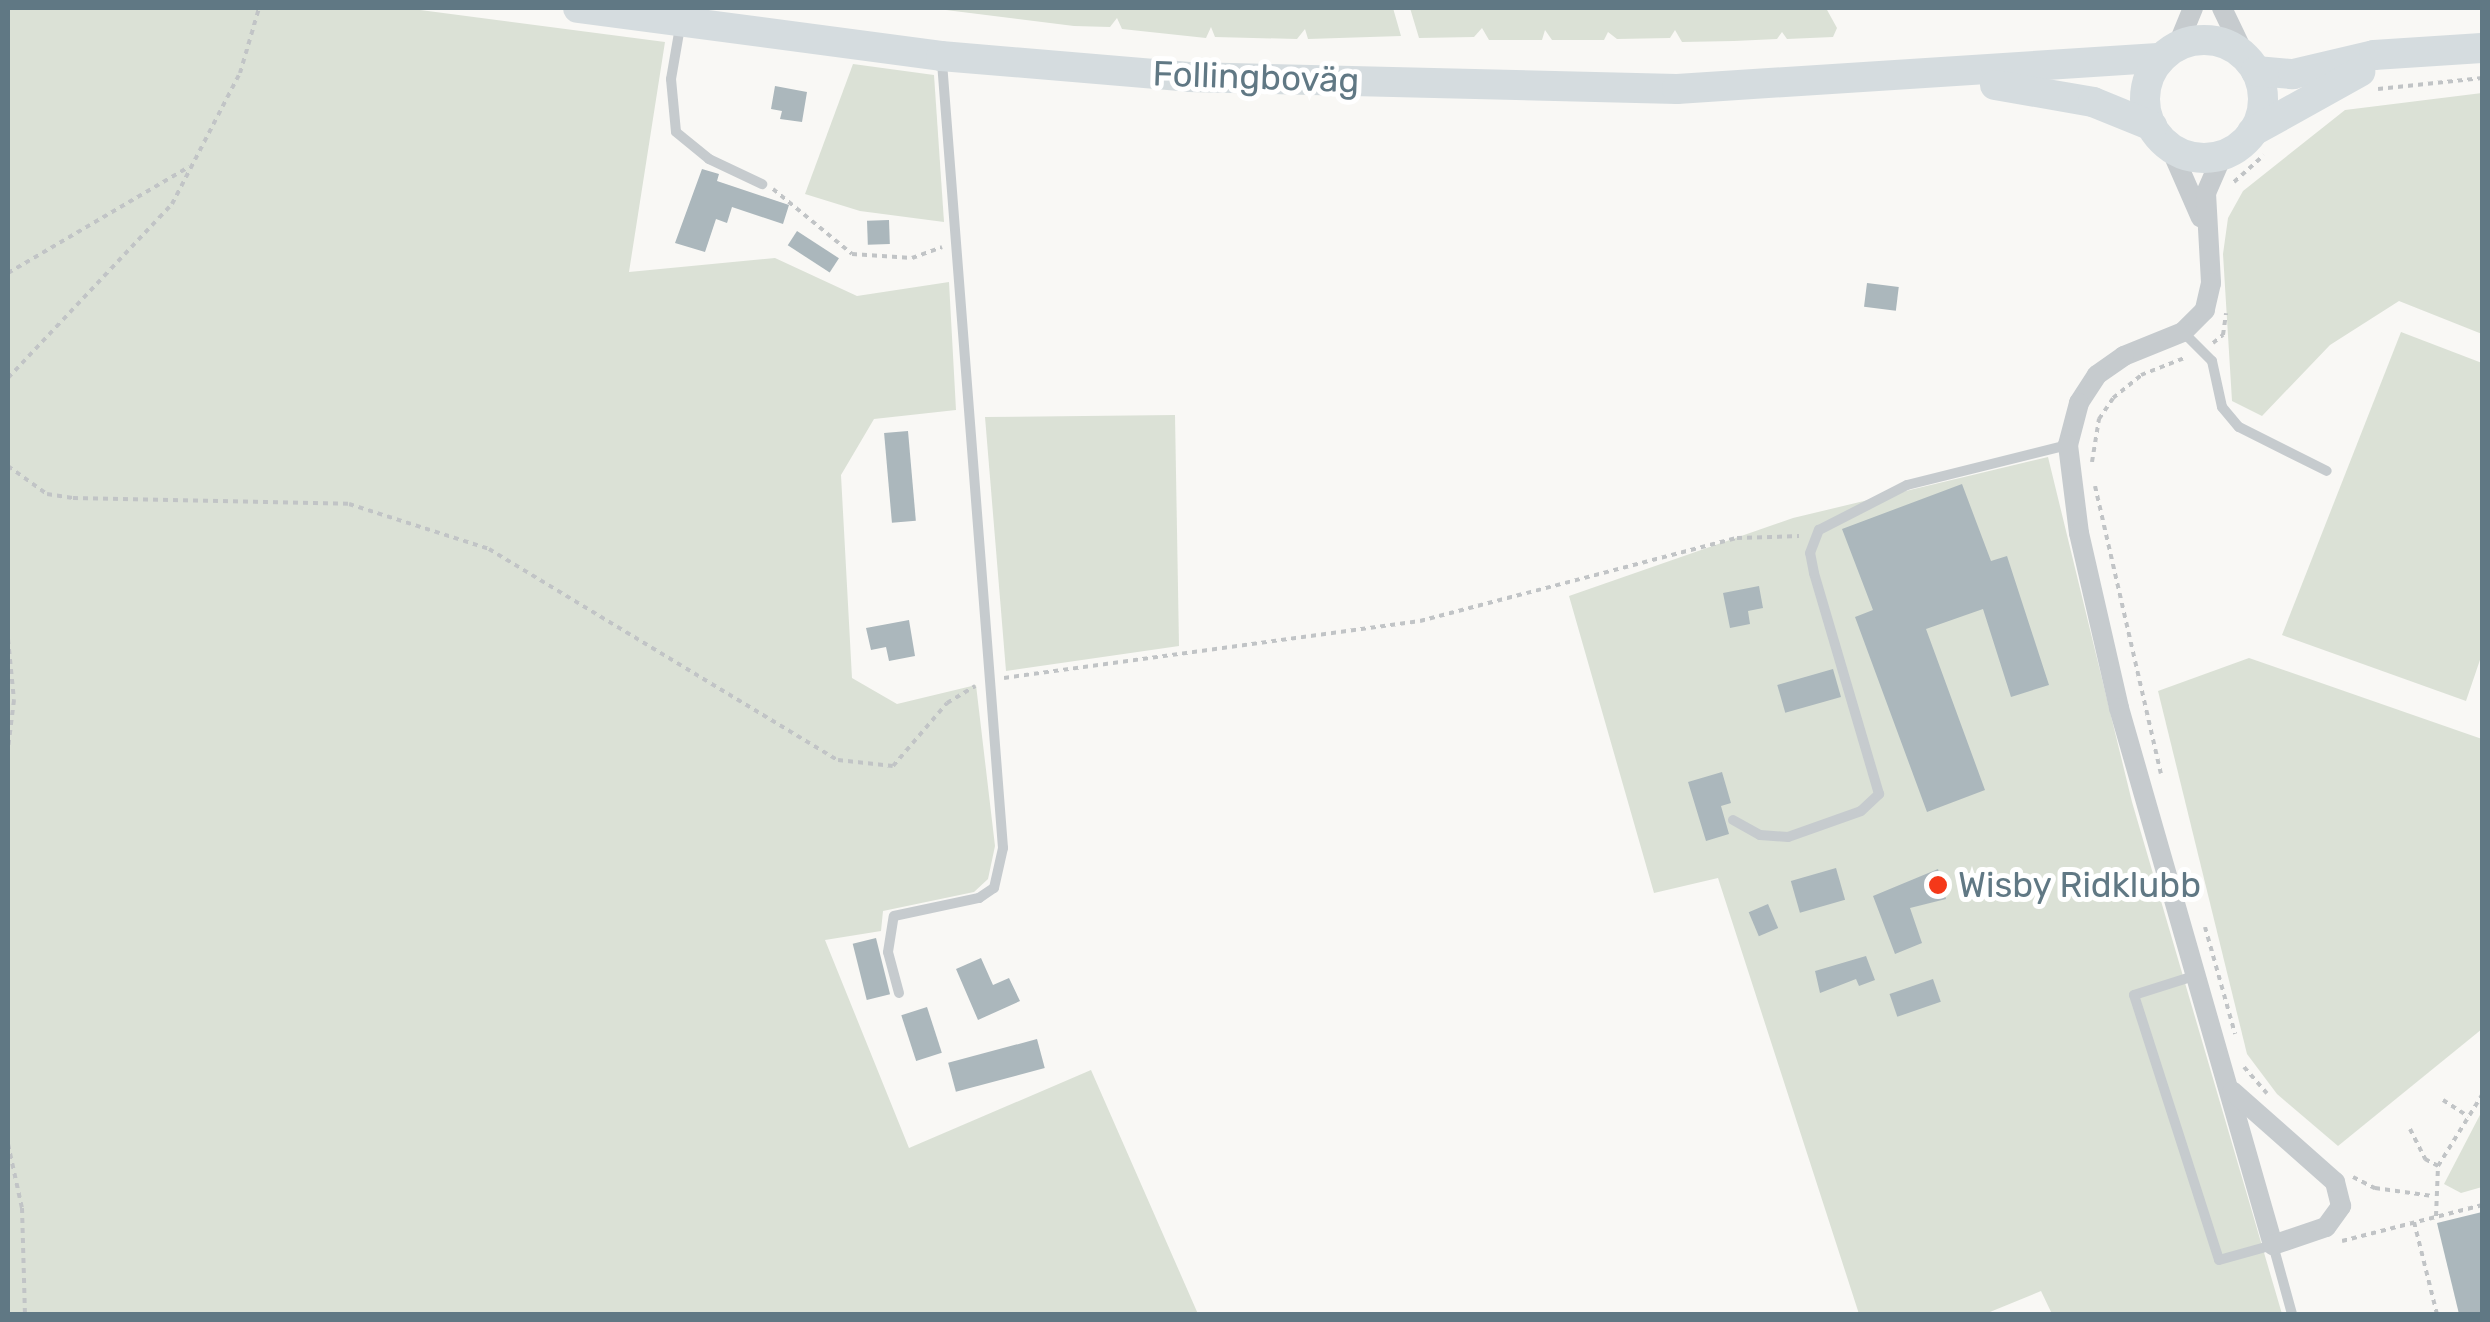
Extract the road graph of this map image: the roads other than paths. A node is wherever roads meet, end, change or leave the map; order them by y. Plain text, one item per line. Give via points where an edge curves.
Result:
1 (578, 8) edge
2 (2193, 8) edge
3 (2222, 8) edge
4 (682, 21) junction
5 (2482, 48) edge
6 (2420, 51) junction
7 (2169, 52) junction
8 (941, 56) junction
9 (2250, 64) junction
10 (1938, 77) junction
11 (2161, 136) junction
12 (2264, 139) junction
13 (2223, 154) junction
14 (762, 184) road end
15 (2204, 224) junction
16 (2183, 332) junction
17 (2068, 446) junction
18 (2327, 471) dead end
19 (1734, 820) dead end
20 (2194, 976) junction
21 (899, 993) dead end
22 (2232, 1091) junction
23 (2273, 1245) junction
24 (2292, 1314) edge

1 - 4 main road, Follingboväg
2 - 7 street
3 - 9 street
4 - 8 main road, Follingboväg
4 - 14 lane via 671,80 676,132 709,159
5 - 6 main road
6 - 9 main road via 2293,74
6 - 12 main road via 2342,78
7 - 9 main road via 2216,41
7 - 10 main road, Follingboväg
7 - 11 main road via 2147,86
8 - 10 main road, Follingboväg via 1189,77 1677,89
8 - 21 lane via 1003,848 994,888 978,898 894,916 888,952
9 - 12 main road via 2263,99
10 - 11 main road, Follingboväg via 2093,102
11 - 13 main road via 2192,156
11 - 15 street
12 - 13 main road
13 - 15 street via 2206,193
15 - 16 street via 2211,283 2205,310
16 - 17 street via 2097,375 2079,402
16 - 18 lane via 2202,350 2222,407 2238,427
17 - 19 lane via 1907,485 1824,525 1815,536 1814,572 1879,794 1861,811 1788,836 1760,835
17 - 20 street via 2079,533 2115,689
20 - 22 street
20 - 23 lane via 2134,994 2219,1260
22 - 23 street
22 - 23 street via 2319,1166 2342,1196 2337,1217 2326,1227
23 - 24 lane

